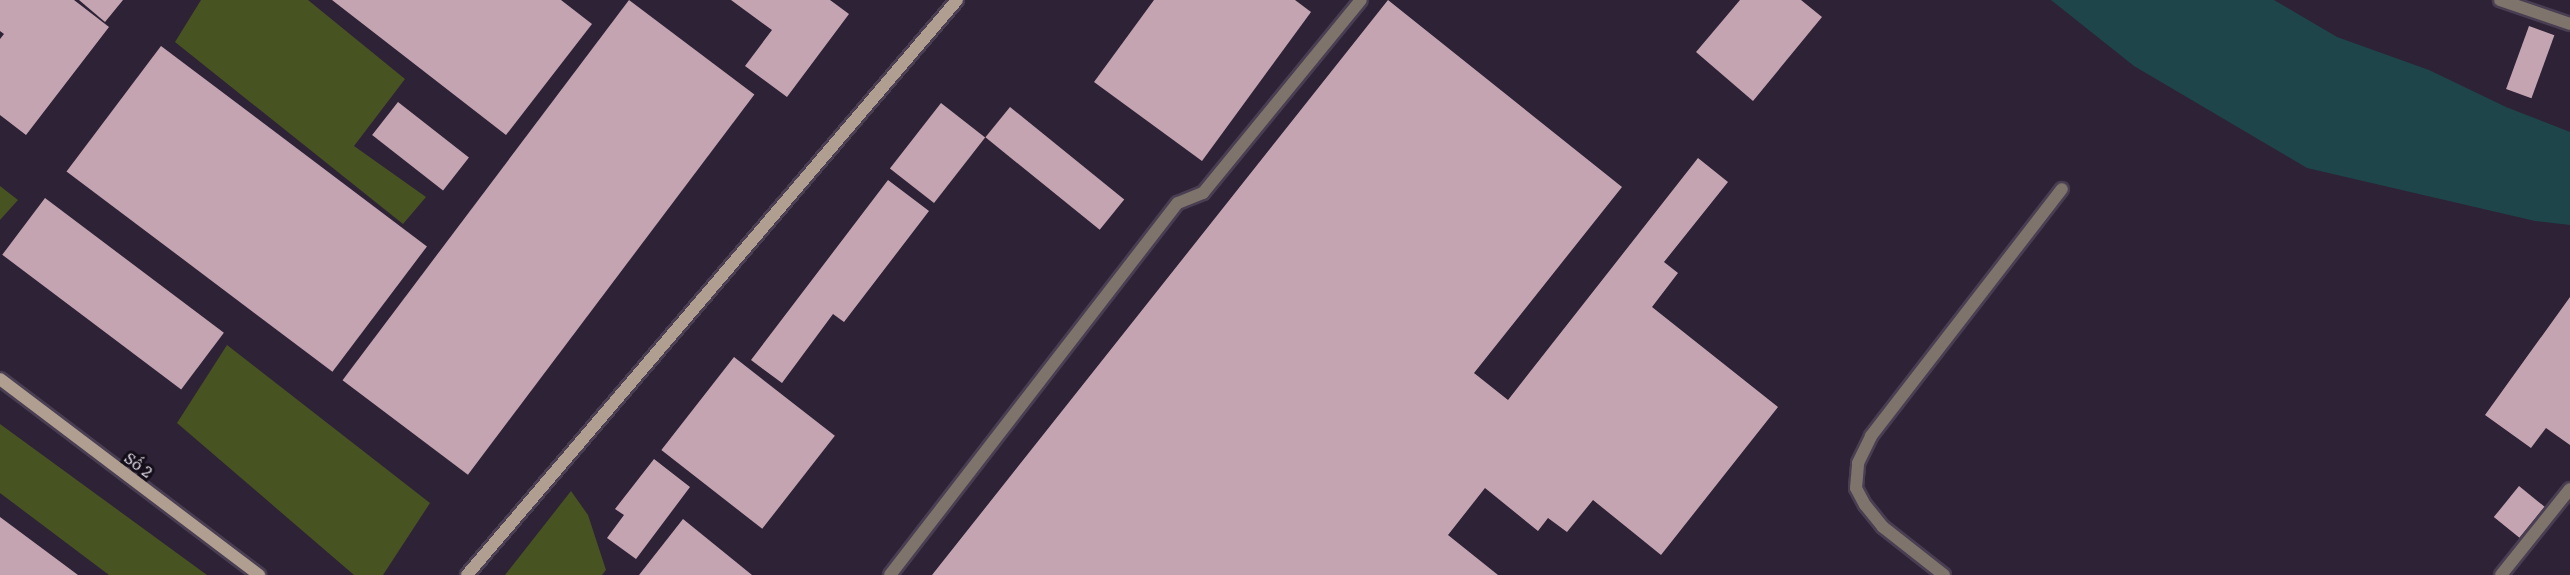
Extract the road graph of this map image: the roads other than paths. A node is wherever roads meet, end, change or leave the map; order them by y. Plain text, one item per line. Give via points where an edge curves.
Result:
1 (957, 0) edge
2 (1361, 0) edge
3 (2500, 0) edge
4 (2570, 24) edge
5 (2062, 189) dead end
6 (0, 379) edge
7 (2570, 489) edge
8 (259, 575) edge
9 (467, 575) edge
10 (890, 575) edge
11 (1944, 575) edge
12 (2501, 575) edge

1 - 9 street
2 - 10 street via 1203,193 1178,203
3 - 4 street
5 - 11 street via 1871,436 1858,463 1856,488 1864,505 1883,527
6 - 8 street, Số 2
7 - 12 street

